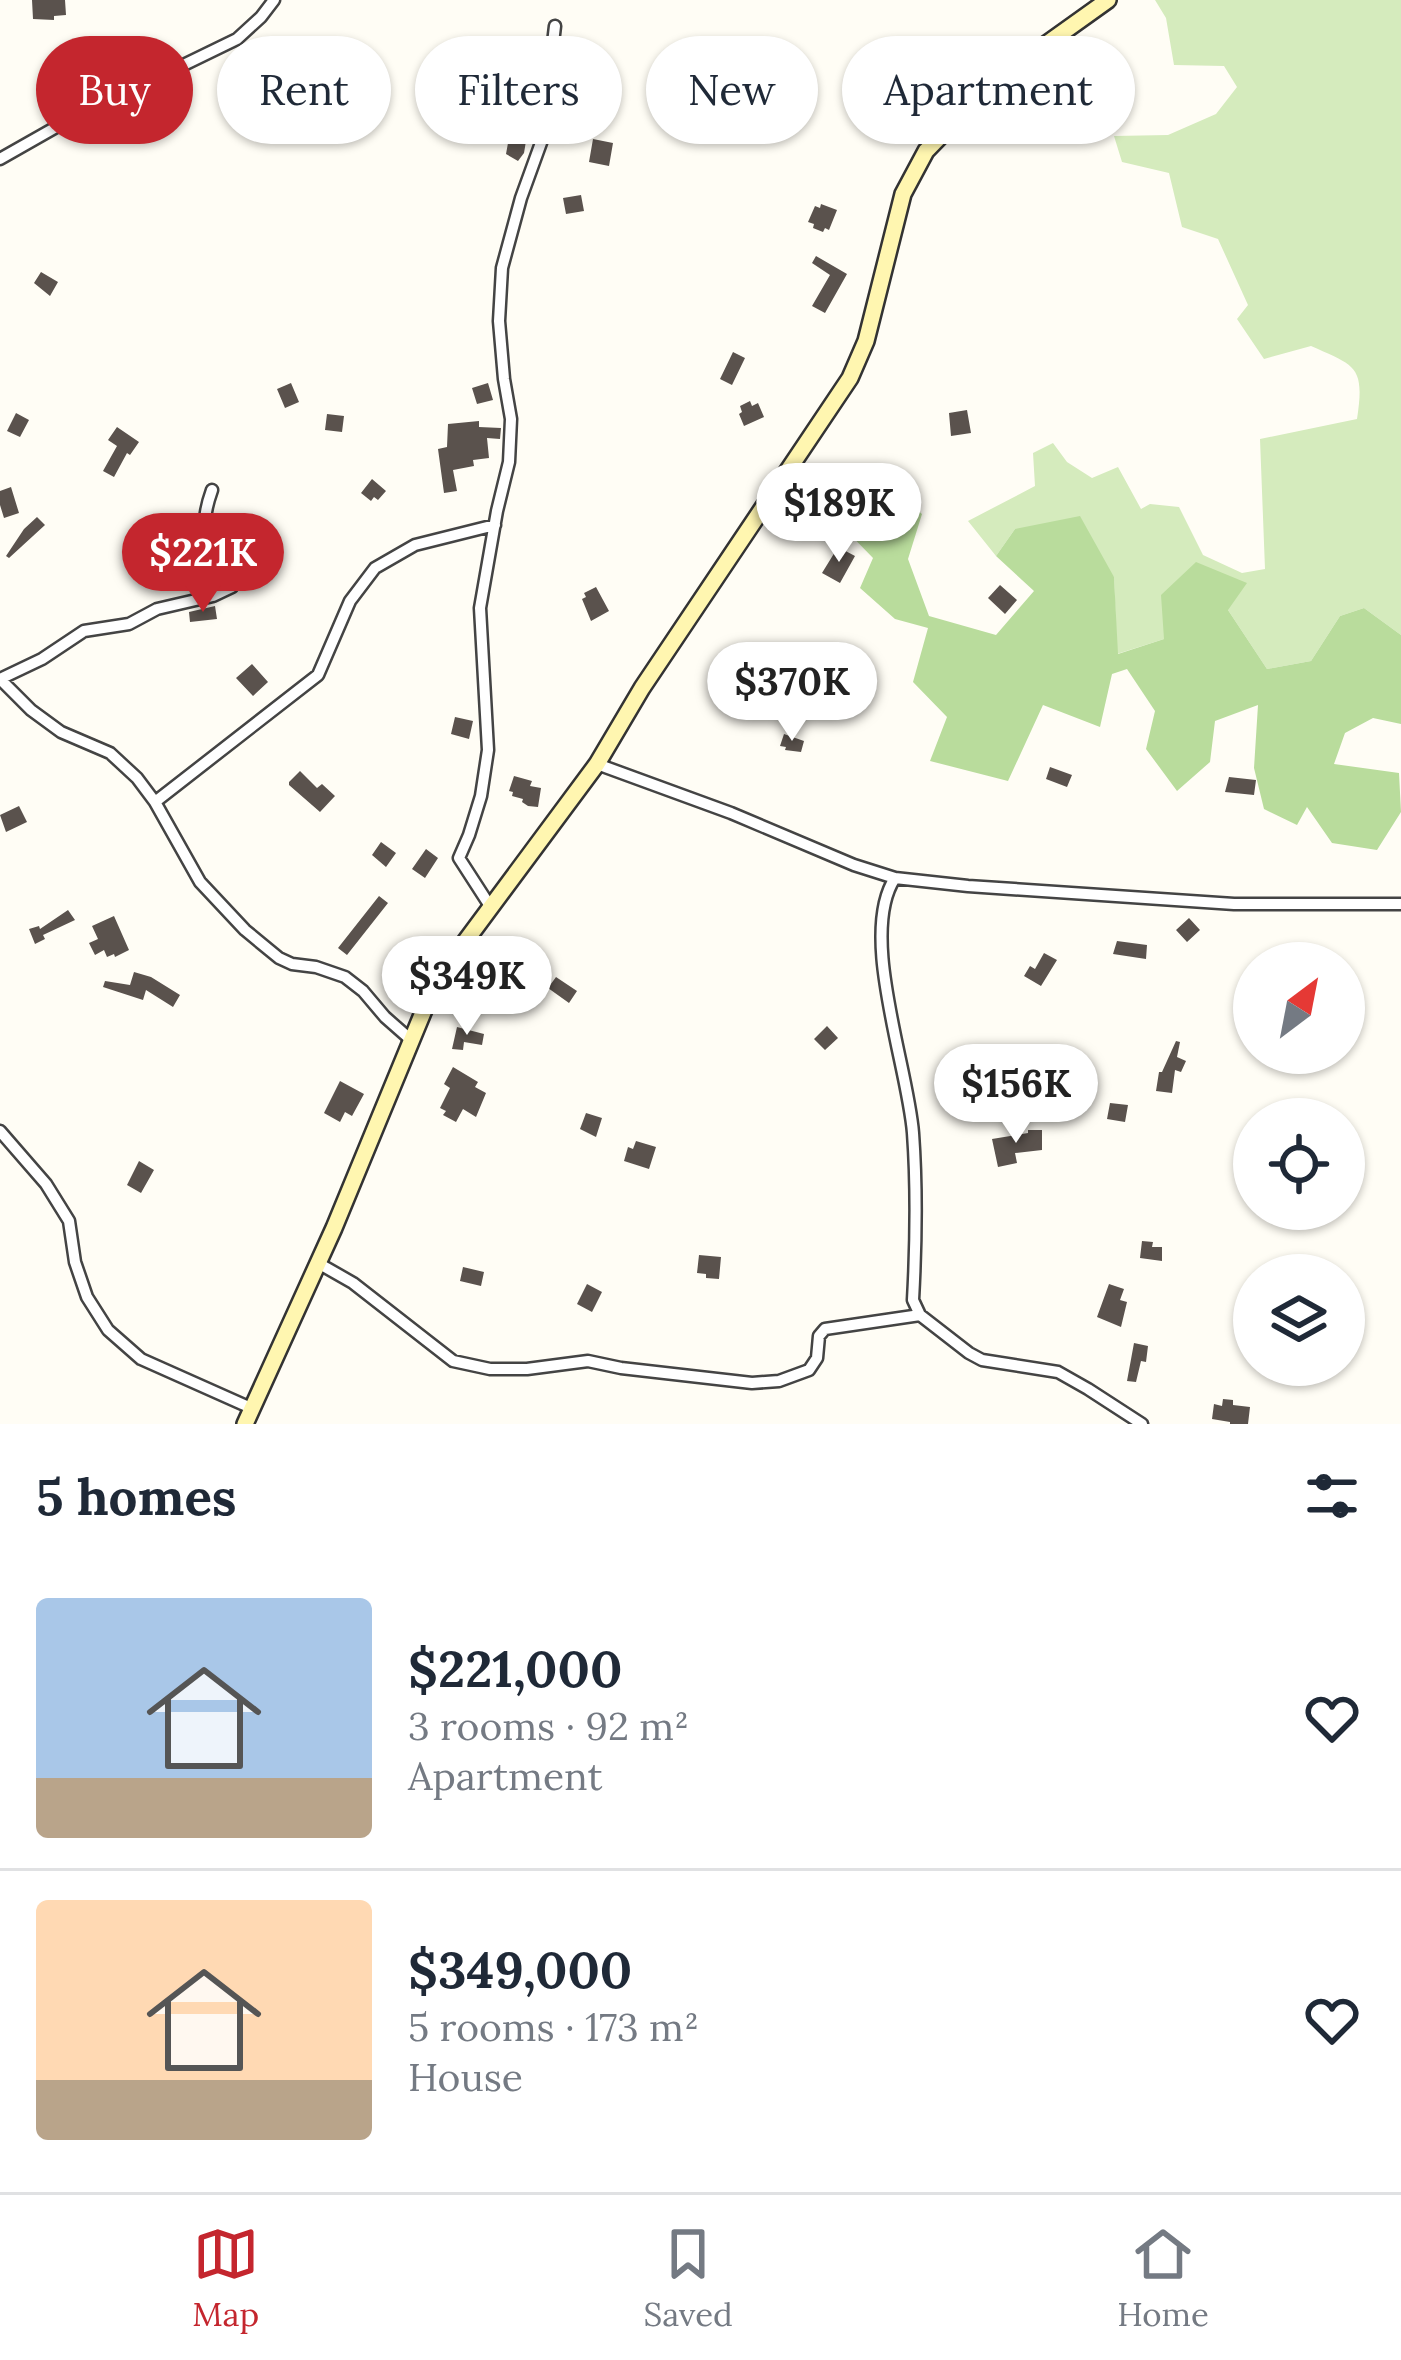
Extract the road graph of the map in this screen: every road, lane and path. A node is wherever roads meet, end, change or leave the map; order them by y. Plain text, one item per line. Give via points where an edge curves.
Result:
1 (274, 0) edge
2 (1108, 0) edge
3 (555, 26) dead end
4 (0, 159) edge
5 (212, 490) dead end
6 (495, 525) junction
7 (597, 764) junction
8 (155, 802) junction
9 (895, 878) junction
10 (1401, 904) edge
11 (490, 906) junction
12 (410, 1039) junction
13 (0, 1131) edge
14 (318, 1263) junction
15 (920, 1315) junction
16 (248, 1416) edge
17 (1142, 1424) edge

1 - 4 street via 220,49
2 - 7 street via 992,83 926,151 903,194 850,378
3 - 6 street via 550,118 502,268 499,321 512,419
5 - 8 street via 202,527 234,576 232,587 129,624 84,631 0,679 61,732 110,753
6 - 8 street via 415,545 374,568 318,675
6 - 11 street via 480,608 486,769 459,858
7 - 9 street
7 - 11 street
8 - 12 street via 200,881 244,930 279,958 345,977
9 - 10 street via 1234,904
9 - 15 street via 886,891 883,969 913,1132 913,1300
11 - 12 street via 436,980
12 - 14 street
13 - 16 street via 69,1221 87,1297 108,1330 141,1359
14 - 15 street via 453,1361 490,1370 588,1361 779,1381 808,1370 825,1329
14 - 16 street
15 - 17 street via 982,1360 1058,1372

